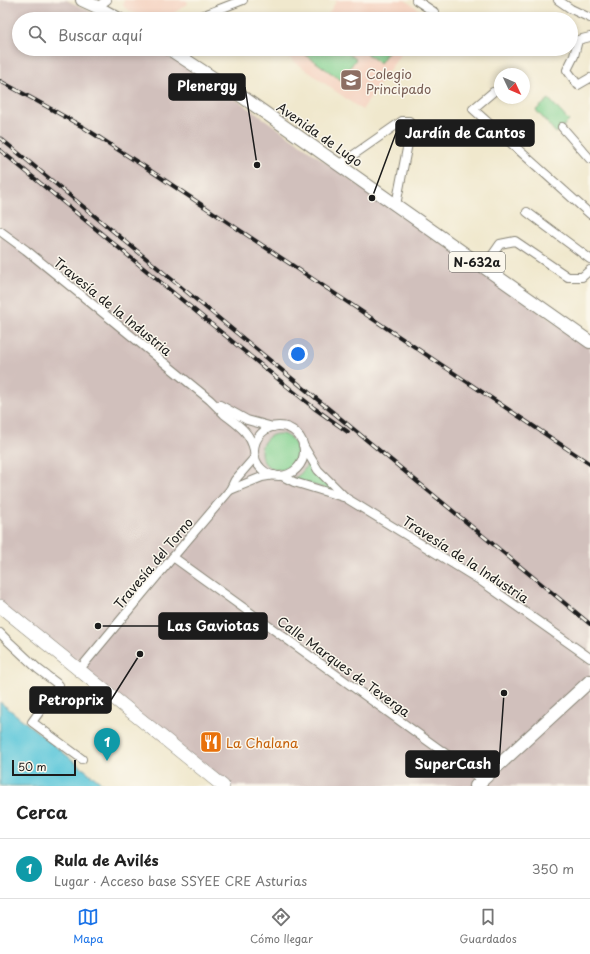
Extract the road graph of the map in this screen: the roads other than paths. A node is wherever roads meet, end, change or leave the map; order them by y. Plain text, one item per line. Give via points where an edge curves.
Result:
1 (82, 0) edge
2 (243, 0) edge
3 (416, 0) edge
4 (558, 0) edge
5 (102, 3) edge
6 (112, 12) edge
7 (212, 12) edge
8 (434, 12) dead end
9 (577, 12) edge
10 (578, 12) edge
11 (590, 18) edge
12 (590, 37) edge
13 (578, 40) edge
14 (180, 56) edge
15 (574, 56) edge
16 (590, 78) edge
17 (493, 92) dead end
18 (562, 127) dead end
19 (590, 159) edge
20 (339, 165) junction
21 (396, 205) junction
22 (527, 212) dead end
23 (590, 214) edge
24 (0, 231) edge
25 (590, 260) edge
26 (484, 267) junction
27 (590, 270) edge
28 (590, 342) edge
29 (210, 400) junction
30 (273, 427) junction
31 (303, 445) junction
32 (255, 454) junction
33 (278, 475) junction
34 (230, 490) junction
35 (346, 498) junction
36 (173, 557) junction
37 (0, 606) edge
38 (0, 633) edge
39 (590, 658) edge
40 (79, 670) junction
41 (590, 682) edge
42 (82, 759) dead end
43 (479, 783) edge
44 (223, 786) edge

1 - 5 main road
2 - 7 street
3 - 8 street
4 - 9 street
5 - 6 main road
10 - 11 street
12 - 13 street
14 - 20 main road, Avenida de Lugo / N-632a
15 - 16 street via 567,70 578,85
17 - 23 street via 473,109
18 - 19 street
20 - 21 main road, Avenida de Lugo / N-632a
20 - 21 street via 402,121 409,121 411,128
21 - 26 main road, Avenida de Lugo / N-632a
22 - 25 street
24 - 29 street, Travesía de la Industria
26 - 27 street via 500,244 515,241 568,277 582,277
26 - 28 main road, Avenida de Lugo / N-632a
29 - 30 street, Travesía de la Industria via 247,420
29 - 32 street, Travesía de la Industria via 246,433 251,439
30 - 31 street, Travesía de la Industria via 280,426 295,432
30 - 32 street via 260,435 256,442
31 - 33 street via 302,461 297,468 290,473
31 - 35 street, Travesía de la Industria via 318,470
32 - 33 street, Travesía de la Industria via 266,472
32 - 34 street, Travesía del Torno
33 - 34 street, Travesía del Torno
33 - 35 street, Travesía de la Industria
34 - 36 street, Travesía del Torno
35 - 39 street, Travesía de la Industria via 478,579
36 - 40 street, Travesía del Torno
36 - 43 street, Calle Marques de Teverga
37 - 40 highway
38 - 42 street via 59,685 32,722
40 - 44 highway
41 - 43 main road

